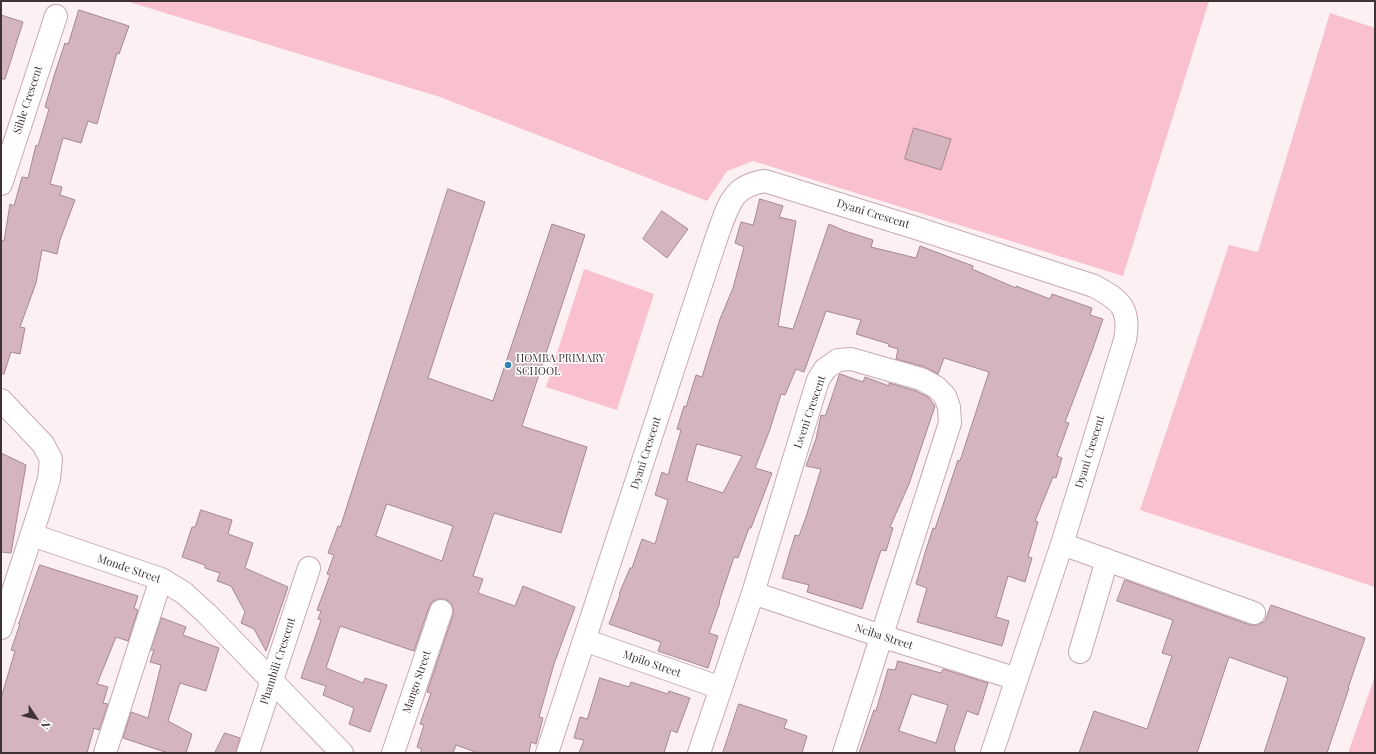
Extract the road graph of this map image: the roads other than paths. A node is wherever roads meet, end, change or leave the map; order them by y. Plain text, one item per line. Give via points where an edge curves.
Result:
1 (56, 16) dead end
2 (1, 184) edge
3 (1, 400) edge
4 (32, 535) junction
5 (1062, 544) junction
6 (1107, 560) junction
7 (309, 568) dead end
8 (161, 579) junction
9 (752, 593) junction
10 (441, 611) dead end
11 (1254, 613) dead end
12 (1, 628) edge
13 (882, 636) junction
14 (584, 640) junction
15 (1080, 652) dead end
16 (1017, 679) junction
17 (271, 681) junction
18 (721, 688) junction
19 (105, 753) edge
20 (248, 753) edge
21 (342, 753) edge
22 (393, 753) edge
23 (547, 753) edge
24 (699, 753) edge
25 (844, 753) edge
26 (992, 753) edge

1 - 2 street, Sihle Crescent
3 - 4 street via 44,444 52,459
4 - 8 street, Monde Street
4 - 12 street
5 - 6 street
5 - 14 street, Dyani Crescent via 1125,340 1127,324 1123,308 1118,301 1094,286 788,188 765,181 757,182 735,194 730,201
5 - 16 street, Dyani Crescent
6 - 11 street
6 - 15 street
7 - 17 street, Phambili Crescent
8 - 17 street, Monde Street via 207,614
8 - 19 street
9 - 13 street, Nciba Street
9 - 13 street, Lweni Crescent via 818,380 825,369 838,360 851,359 921,379 936,387 945,396 950,407 950,423
9 - 18 street, Lweni Crescent
10 - 22 street, Mango Street
13 - 16 street, Nciba Street
13 - 25 street, Lweni Crescent
14 - 18 street, Mpilo Street
14 - 23 street, Dyani Crescent
16 - 26 street, Dyani Crescent
17 - 20 street, Phambili Crescent
17 - 21 street, Monde Street
18 - 24 street, Lweni Crescent

